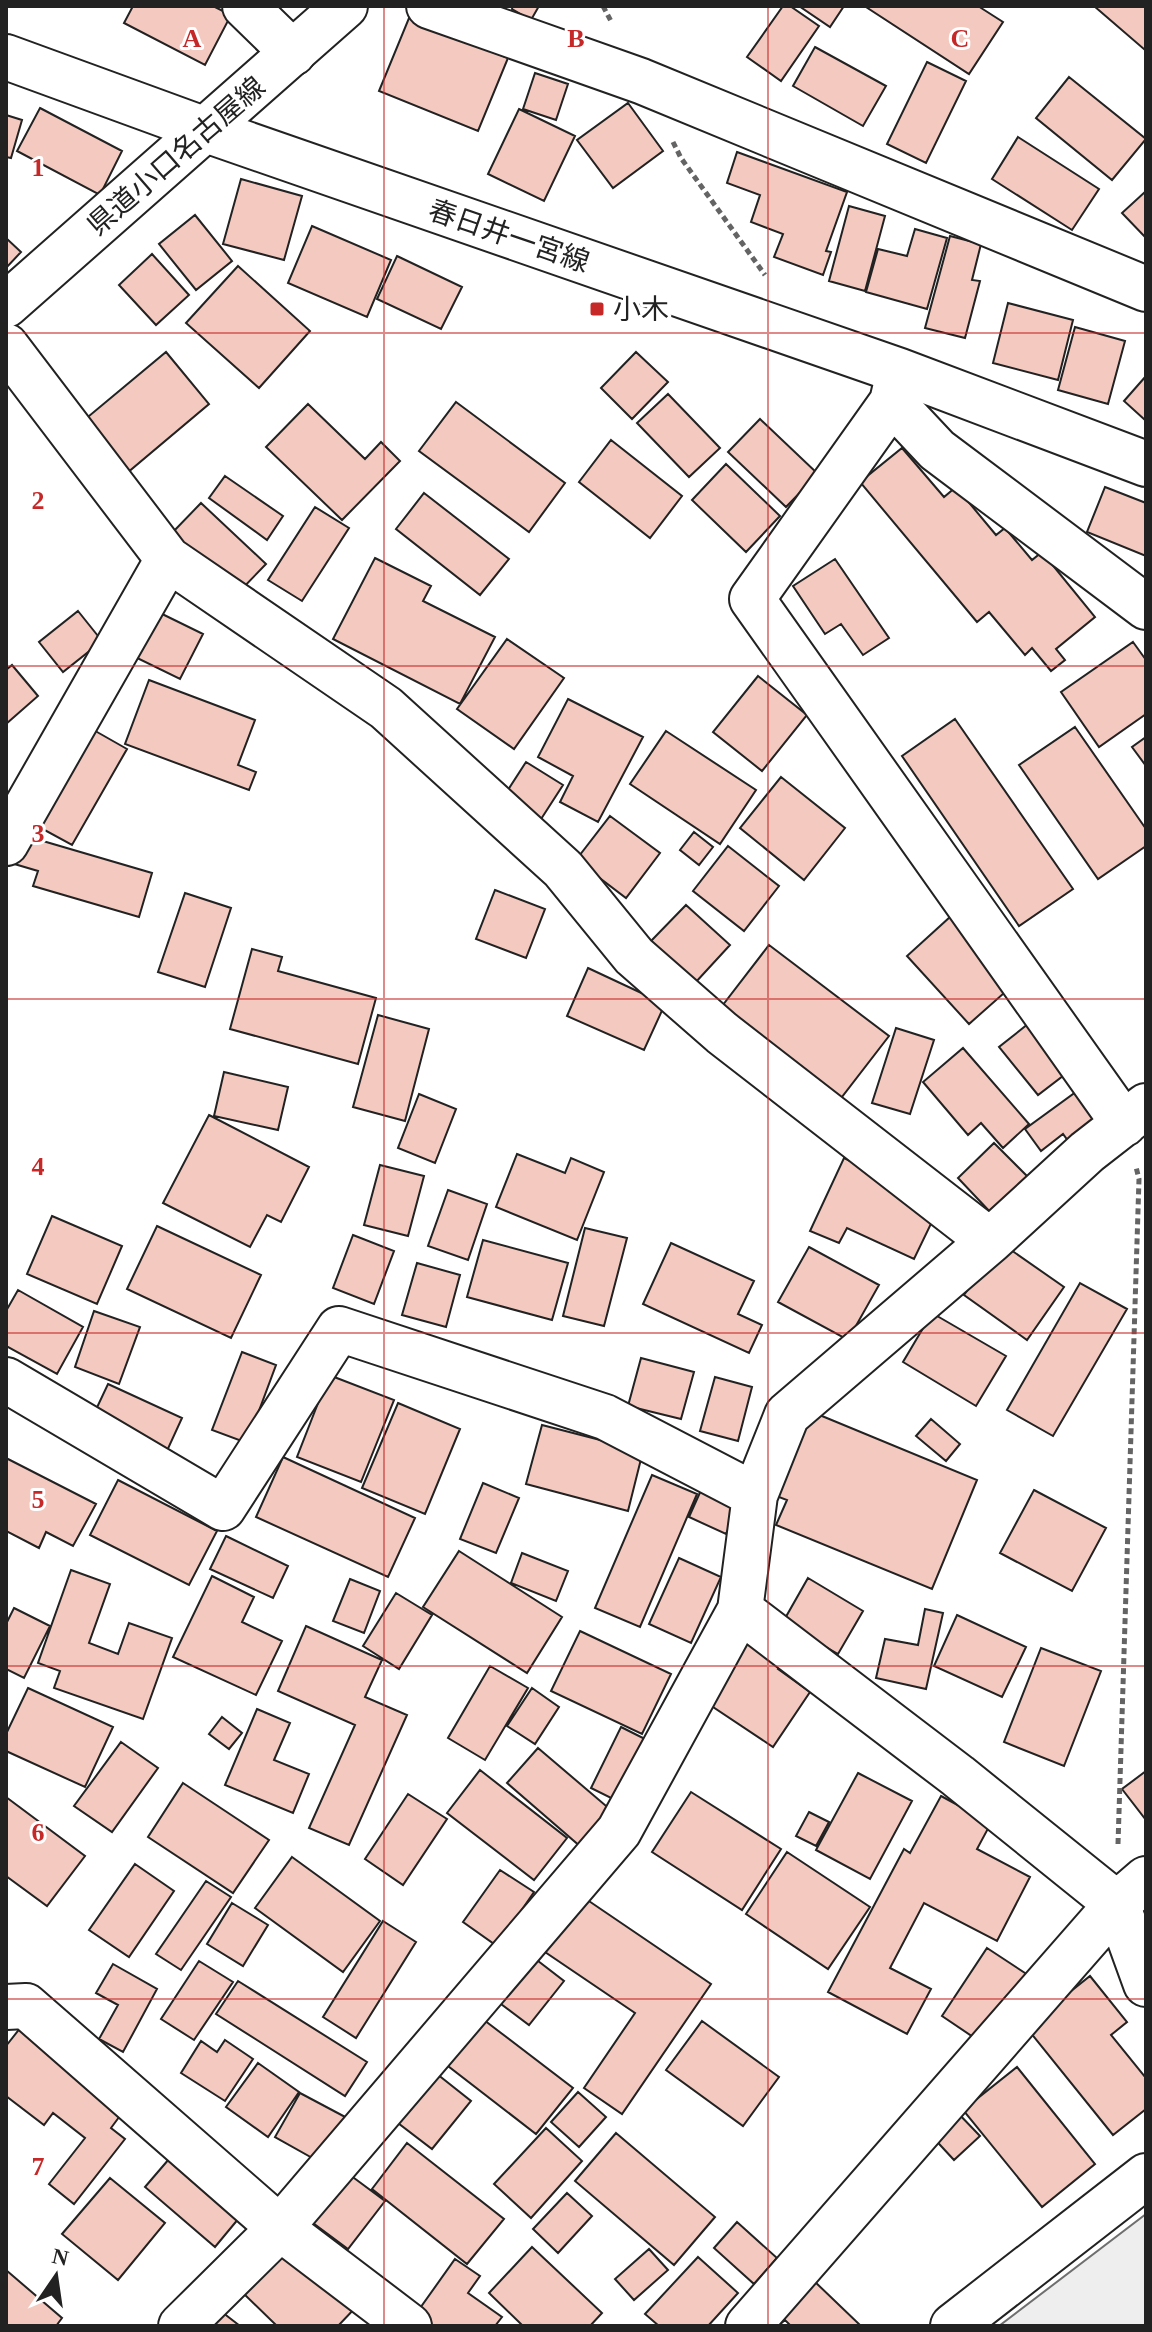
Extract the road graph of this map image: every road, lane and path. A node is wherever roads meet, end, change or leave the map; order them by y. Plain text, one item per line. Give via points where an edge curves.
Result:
1 (245, 6) edge
2 (345, 6) edge
3 (429, 6) edge
4 (603, 6) edge
5 (293, 53) junction
6 (6, 57) edge
7 (641, 81) junction
8 (206, 130) junction
9 (769, 280) dead end
10 (1146, 289) edge
11 (6, 305) edge
12 (6, 346) edge
13 (896, 387) junction
14 (1146, 464) edge
15 (168, 559) junction
16 (1146, 607) edge
17 (6, 843) edge
18 (1139, 1114) edge
19 (990, 1241) junction
20 (6, 1380) edge
21 (755, 1495) junction
22 (740, 1610) junction
23 (1132, 1891) edge
24 (1146, 1984) edge
25 (6, 2007) edge
26 (1146, 2176) edge
27 (280, 2228) junction
28 (181, 2326) edge
29 (409, 2326) edge
30 (748, 2326) edge
31 (953, 2326) edge

1 - 5 street
2 - 5 street, 県道小口名古屋線
3 - 7 street
4 - 7 path
5 - 8 street, 県道小口名古屋線
6 - 8 street, 春日井一宮線
7 - 9 path via 681,158
7 - 10 street
8 - 11 street, 県道小口名古屋線
8 - 13 street, 春日井一宮線
12 - 15 street
13 - 14 street, 春日井一宮線
13 - 16 street via 937,450
13 - 18 street via 752,599
15 - 17 street
15 - 19 street via 386,708 563,869 634,956 722,1033
18 - 19 street via 1087,1152
18 - 23 path via 1119,1789
19 - 21 street via 787,1415
20 - 21 street via 223,1508 339,1329 605,1417
21 - 22 street
22 - 23 street via 958,1776
22 - 27 street via 619,1831
23 - 24 street
23 - 30 street
25 - 27 street via 26,2006
26 - 31 street
27 - 28 street
27 - 29 street

